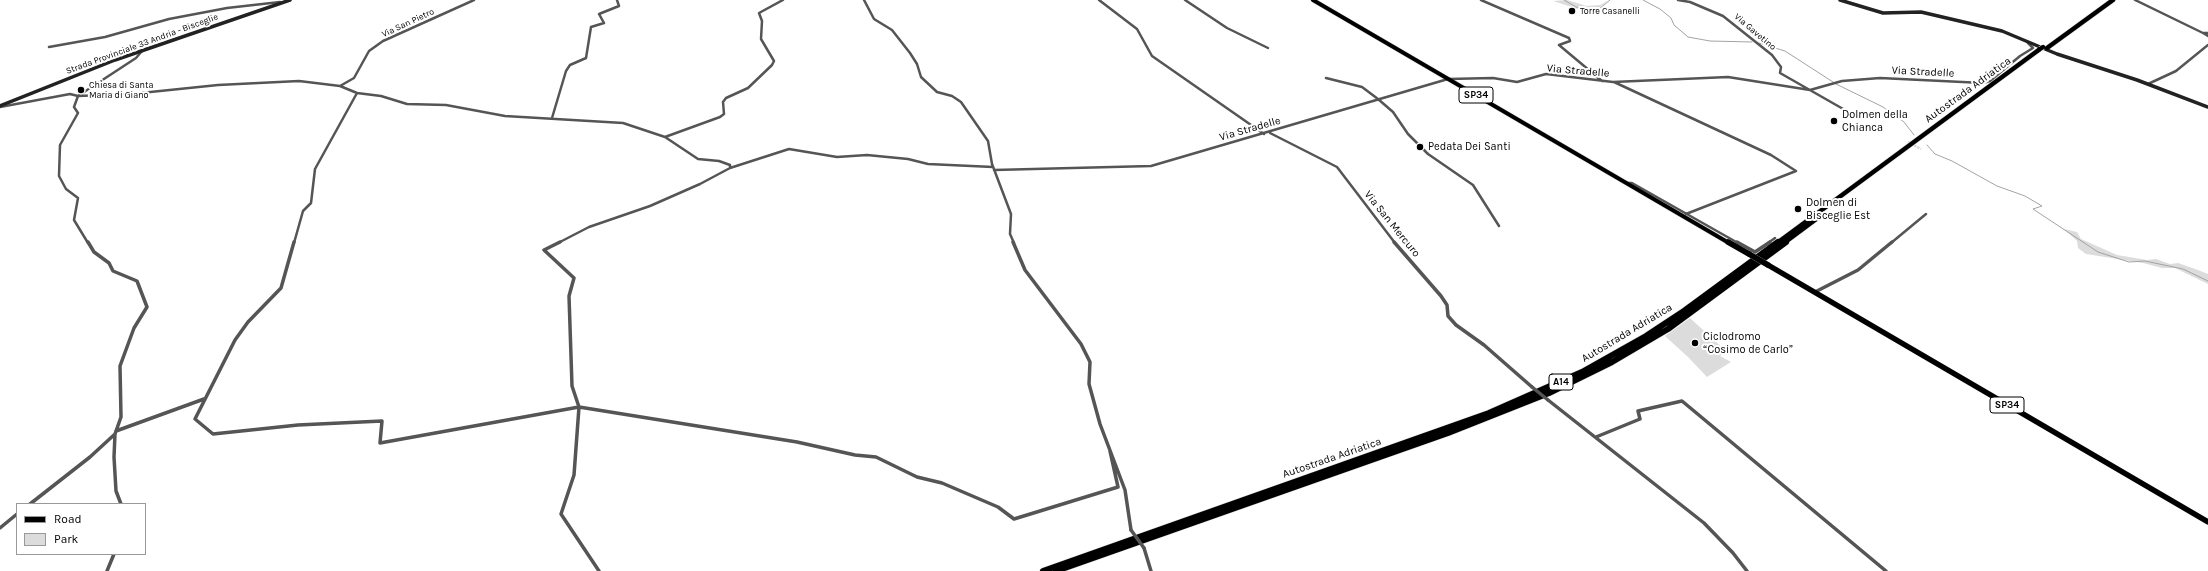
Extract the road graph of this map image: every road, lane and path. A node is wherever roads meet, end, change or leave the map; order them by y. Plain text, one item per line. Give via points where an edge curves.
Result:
1 (290, 0) edge
2 (474, 0) edge
3 (617, 0) edge
4 (783, 0) edge
5 (864, 0) edge
6 (1099, 0) edge
7 (1185, 0) edge
8 (1313, 0) edge
9 (1481, 0) edge
10 (1678, 0) edge
11 (1840, 0) edge
12 (2108, 0) edge
13 (2113, 0) edge
14 (2135, 0) edge
15 (284, 2) junction
16 (2007, 32) junction
17 (2208, 35) edge
18 (2208, 45) edge
19 (49, 47) dead end
20 (1268, 48) dead end
21 (2044, 49) junction
22 (142, 51) junction
23 (1326, 78) dead end
24 (1448, 79) junction
25 (1602, 81) junction
26 (1613, 82) junction
27 (2148, 84) junction
28 (340, 86) junction
29 (1810, 90) junction
30 (357, 94) junction
31 (78, 96) junction
32 (1378, 99) junction
33 (0, 106) edge
34 (2208, 107) edge
35 (552, 118) junction
36 (1859, 118) dead end
37 (1270, 133) junction
38 (1264, 134) junction
39 (666, 137) junction
40 (730, 168) junction
41 (993, 169) junction
42 (1627, 183) junction
43 (1686, 214) junction
44 (1926, 214) dead end
45 (1499, 226) dead end
46 (1775, 238) dead end
47 (1814, 292) junction
48 (204, 399) junction
49 (579, 407) junction
50 (115, 433) junction
51 (1596, 437) junction
52 (1110, 451) junction
53 (31, 503) edge
54 (120, 503) edge
55 (16, 515) edge
56 (2208, 522) edge
57 (0, 528) edge
58 (114, 555) edge
59 (107, 571) edge
60 (599, 571) edge
61 (1043, 571) edge
62 (1056, 571) edge
63 (1151, 571) edge
64 (1747, 571) edge
65 (1886, 571) edge

1 - 15 main road, Strada Provinciale 33 Andria - Bisceglie
2 - 28 street, Via San Pietro via 383,41 369,51 354,78
3 - 35 street via 619,6 599,14 604,23 591,27 586,58 570,65 566,71
4 - 39 street via 759,13 762,21 761,39 774,61 772,65 748,88 726,98 724,114 720,117
5 - 41 street via 874,19 892,30 910,53 921,77 941,94 952,96 976,120 988,141
6 - 38 street via 1137,29 1152,56
7 - 20 street via 1227,28
8 - 24 main road, SP34
9 - 25 street via 1569,38 1570,41 1559,45
10 - 29 street, Via Gavetino via 1696,4 1728,19 1772,55 1781,67 1780,73
11 - 16 main road via 1883,13 1926,13
12 - 21 highway, Autostrada Adriatica / A14
13 - 21 highway, Autostrada Adriatica / A14
14 - 17 street
15 - 19 street via 227,8 169,19 105,37
15 - 22 main road, Strada Provinciale 33 Andria - Bisceglie
16 - 27 main road via 2064,57
16 - 29 street, Via Stradelle via 2034,47 1990,81 1983,83 1880,78 1842,81
18 - 27 street via 2176,71
21 - 61 highway, Autostrada Adriatica / A14 via 1684,311 1640,340 1582,372 1489,413
21 - 62 highway, Autostrada Adriatica / A14 via 1689,314 1612,362 1549,393 1489,418
22 - 31 street via 136,58
22 - 33 main road, Strada Provinciale 33 Andria - Bisceglie
23 - 32 street via 1362,87
24 - 25 street, Via Stradelle via 1492,78 1517,82 1546,74
24 - 32 street, Via Stradelle
24 - 42 main road, SP34
25 - 26 street, Via Stradelle
26 - 29 street, Via Stradelle via 1728,77
26 - 43 street via 1771,155 1796,171
27 - 34 main road
28 - 30 street
28 - 31 street via 299,81 272,82
29 - 36 street
30 - 35 street via 381,96 407,104 446,105 505,116
30 - 48 street via 315,169 311,203 303,211 281,288 243,328
31 - 33 street via 70,94
31 - 50 street via 74,107 78,114 70,132 60,145 59,176 66,189 78,198 74,220 94,252 109,263 114,271 138,281 147,307 134,328 120,366 121,417
32 - 37 street, Via Stradelle
32 - 45 street via 1393,112 1408,134 1425,151 1473,185
35 - 39 street via 622,123
37 - 38 street, Via Stradelle
37 - 51 street, Via San Mercuro, bridge via 1337,167 1388,235 1441,296 1448,316
38 - 41 street, Via Stradelle via 1151,166
39 - 40 street via 698,159 719,161 730,165
40 - 41 street, Via Stradelle via 788,149 797,149 804,153 837,157 867,155
40 - 49 street, Via Stradelle via 700,184 650,206 589,228 544,250 574,278 569,296 569,316 572,386
41 - 52 street via 1011,214 1010,234 1025,270 1081,344 1090,362 1089,384
42 - 43 street via 1632,183
42 - 47 main road, SP34, bridge
43 - 46 street via 1755,252
44 - 47 street via 1858,270
47 - 56 main road, SP34
48 - 49 street via 195,419 213,434 298,425 382,421 380,443
48 - 50 street
49 - 52 street via 876,457 917,477 942,483 998,507 1014,519 1118,487
49 - 60 street via 574,476 561,514
50 - 53 street via 90,458
50 - 54 street via 116,491
51 - 64 street, Via San Mercuro via 1704,523
51 - 65 street via 1640,419 1638,411 1682,401
52 - 63 street, bridge via 1128,501 1131,530 1144,548
55 - 57 street
58 - 59 street

